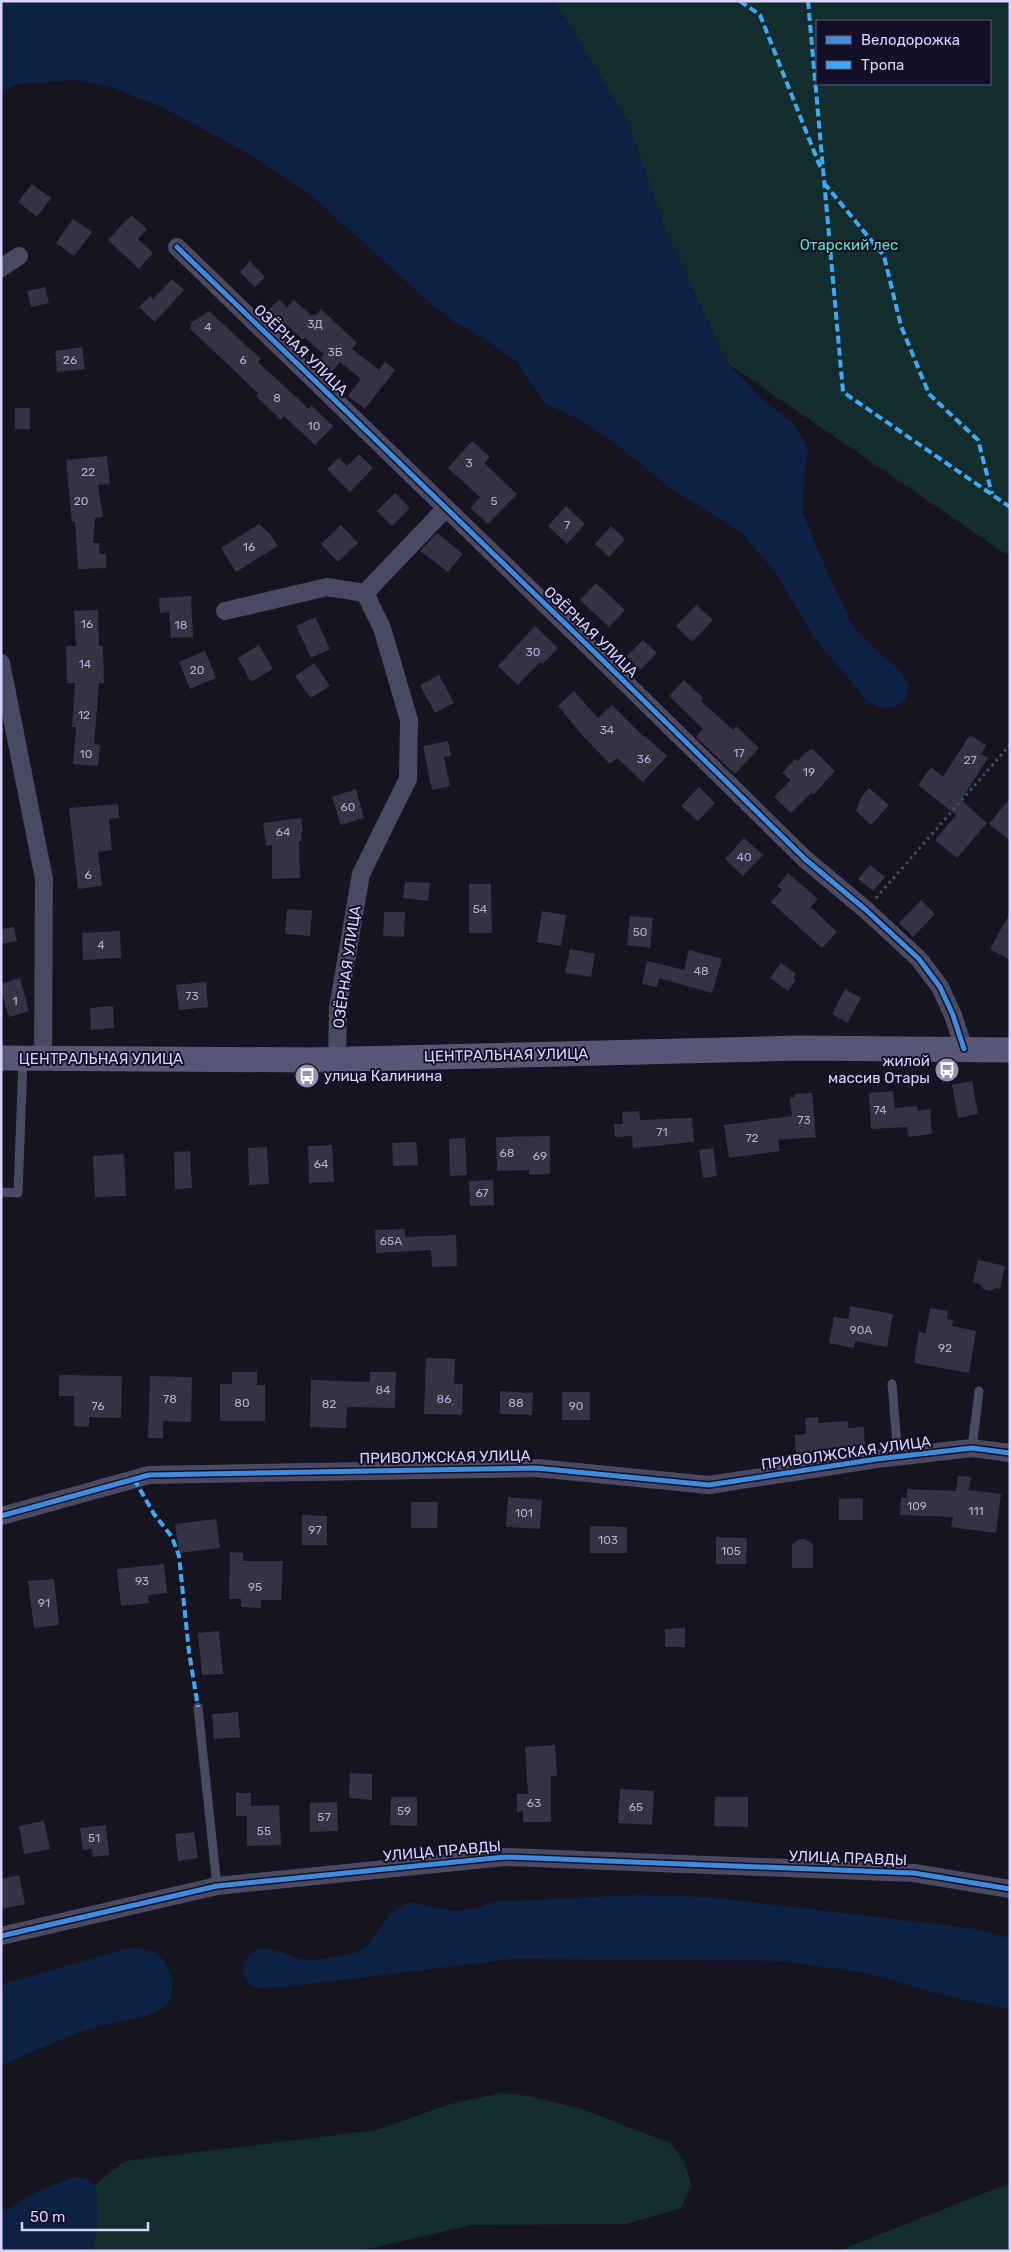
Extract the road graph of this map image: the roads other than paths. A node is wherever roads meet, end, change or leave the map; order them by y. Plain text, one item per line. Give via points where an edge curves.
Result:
1 (177, 247) dead end
2 (18, 256) dead end
3 (1, 268) edge
4 (446, 508) junction
5 (365, 593) junction
6 (225, 611) dead end
7 (1, 663) edge
8 (964, 1049) junction
9 (1010, 1050) edge
10 (23, 1059) edge
11 (337, 1059) junction
12 (1, 1192) edge
13 (892, 1384) dead end
14 (979, 1391) dead end
15 (972, 1448) junction
16 (1010, 1453) edge
17 (898, 1457) junction
18 (1, 1516) edge
19 (198, 1707) dead end
20 (217, 1886) junction
21 (1010, 1889) edge
22 (1, 1936) edge

1 - 4 street, ОЗЁРНАЯ УЛИЦА
2 - 3 street
4 - 5 street
4 - 8 street, ОЗЁРНАЯ УЛИЦА via 805,859 919,959 940,987
5 - 6 street via 326,587
5 - 11 street, ОЗЁРНАЯ УЛИЦА via 382,628 409,720 408,779 360,874 338,1008
7 - 10 street via 44,879
8 - 9 street, ЦЕНТРАЛЬНАЯ УЛИЦА
8 - 11 street, ЦЕНТРАЛЬНАЯ УЛИЦА via 800,1048
10 - 11 street, ЦЕНТРАЛЬНАЯ УЛИЦА
10 - 12 lane via 18,1193
13 - 17 lane
14 - 15 lane
15 - 16 street, ПРИВОЛЖСКАЯ УЛИЦА
15 - 17 street, ПРИВОЛЖСКАЯ УЛИЦА
17 - 18 street, ПРИВОЛЖСКАЯ УЛИЦА via 709,1485 536,1468 150,1475
19 - 20 lane
20 - 21 street, УЛИЦА ПРАВДЫ via 505,1857 914,1873
20 - 22 street, УЛИЦА ПРАВДЫ

